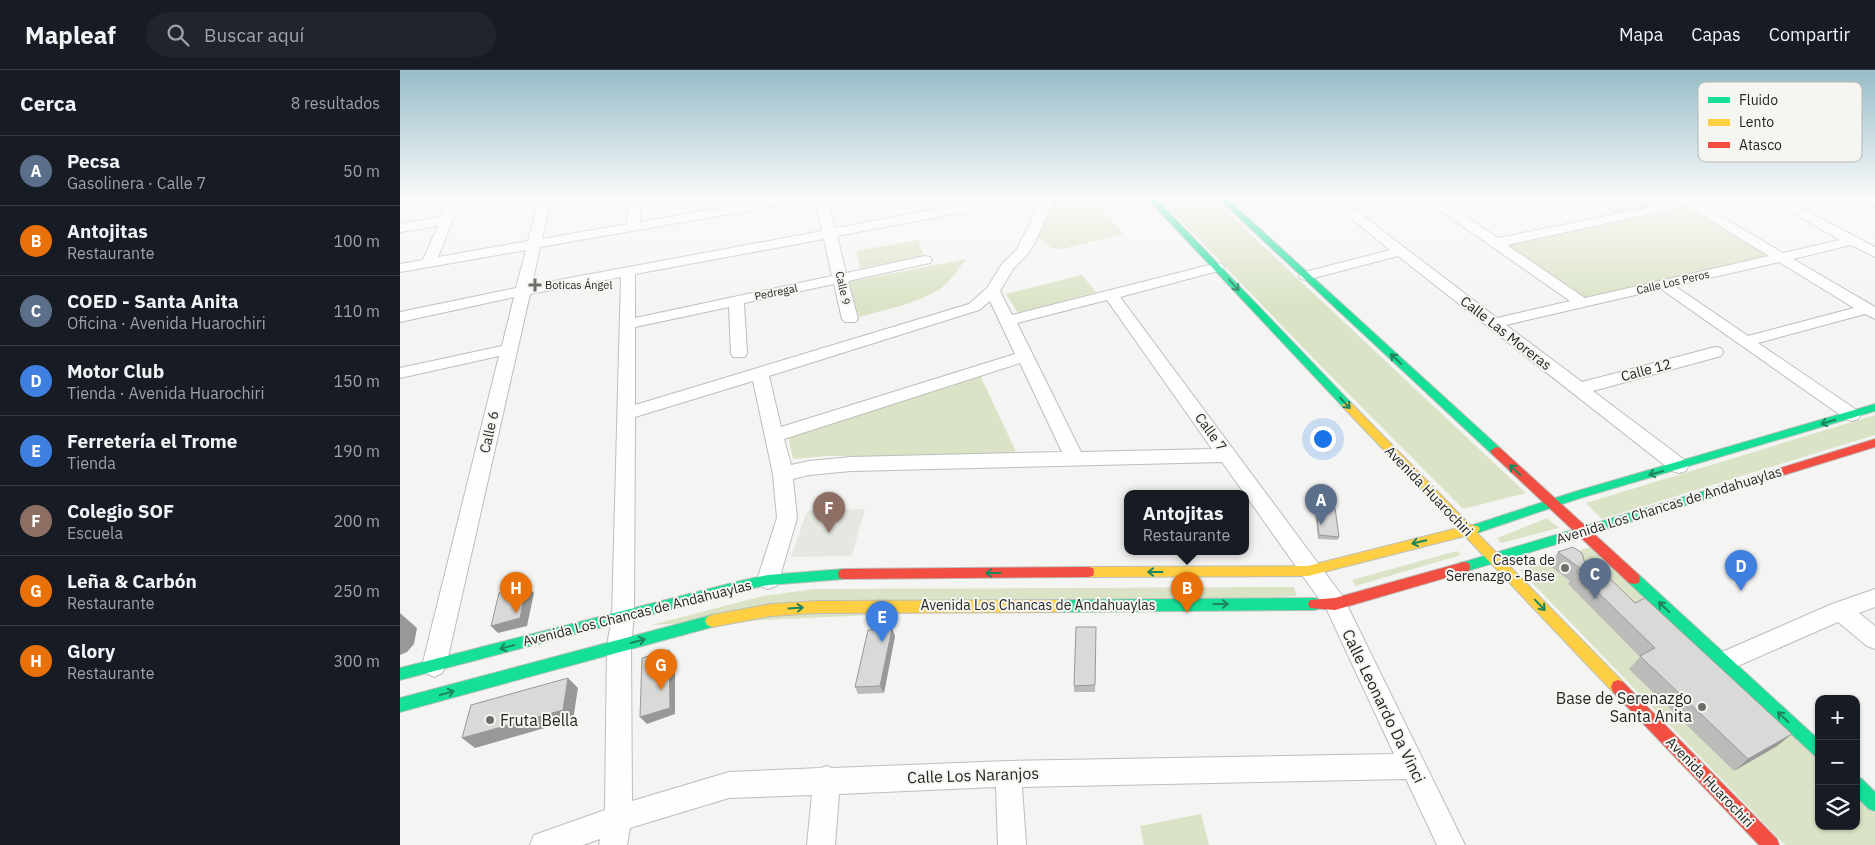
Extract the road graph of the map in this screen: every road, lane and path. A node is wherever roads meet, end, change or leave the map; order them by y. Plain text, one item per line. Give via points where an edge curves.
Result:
1 (440, 235) edge
2 (536, 235) edge
3 (582, 235) edge
4 (824, 235) edge
5 (830, 235) edge
6 (1032, 235) edge
7 (1187, 235) edge
8 (1262, 235) edge
9 (1380, 235) edge
10 (1485, 235) edge
11 (1531, 235) edge
12 (1744, 235) edge
13 (1841, 235) edge
14 (1852, 241) junction
15 (534, 243) junction
16 (1496, 243) junction
17 (1401, 251) junction
18 (1875, 253) edge
19 (1780, 257) junction
20 (925, 260) dead end
21 (428, 263) junction
22 (1217, 267) junction
23 (400, 268) edge
24 (628, 271) junction
25 (1306, 276) junction
26 (841, 278) junction
27 (1663, 284) junction
28 (523, 291) junction
29 (992, 291) junction
30 (1111, 295) junction
31 (736, 300) junction
32 (1583, 303) junction
33 (1871, 312) edge
34 (400, 317) edge
35 (850, 319) dead end
36 (1007, 321) junction
37 (1494, 323) junction
38 (627, 324) junction
39 (1746, 341) junction
40 (509, 348) junction
41 (1714, 352) dead end
42 (739, 353) dead end
43 (1025, 356) junction
44 (400, 373) edge
45 (760, 373) junction
46 (1578, 389) junction
47 (1875, 407) edge
48 (626, 414) junction
49 (1852, 414) junction
50 (774, 436) junction
51 (1875, 443) edge
52 (1228, 455) junction
53 (1075, 459) junction
54 (1679, 466) junction
55 (783, 474) junction
56 (1551, 503) junction
57 (1467, 530) junction
58 (1583, 532) junction
59 (1494, 558) junction
60 (1311, 570) junction
61 (768, 580) junction
62 (1875, 598) edge
63 (1335, 604) junction
64 (1840, 611) junction
65 (624, 616) junction
66 (1875, 639) edge
67 (619, 646) junction
68 (1723, 662) junction
69 (434, 666) junction
70 (400, 674) edge
71 (400, 706) edge
72 (1815, 746) edge
73 (1412, 766) junction
74 (1008, 774) junction
75 (827, 779) junction
76 (1860, 789) edge
77 (1875, 802) edge
78 (618, 820) junction
79 (544, 845) edge
80 (613, 845) edge
81 (821, 845) edge
82 (1012, 845) edge
83 (1451, 845) edge
84 (1771, 845) edge

1 - 21 street
2 - 15 street, Calle 6
3 - 15 street
4 - 24 street
5 - 26 street, Calle 9
6 - 29 street
7 - 22 main road, Avenida Huarochiri
8 - 25 main road
9 - 17 street, Calle Las Moreras
10 - 16 street
11 - 16 street
12 - 19 street
13 - 14 street
14 - 18 street
14 - 19 street, Calle Los Peros
15 - 21 street
15 - 28 street, Calle 6
16 - 32 street
17 - 25 street
17 - 37 street, Calle Las Moreras
19 - 27 street, Calle Los Peros
19 - 33 street
20 - 26 street, Pedregal
21 - 23 street
22 - 30 street
22 -> 57 main road, Avenida Huarochiri
24 - 28 street
24 - 38 street
56 -> 25 main road
26 - 31 street, Pedregal
26 - 35 street, Calle 9
27 - 32 street, Calle Los Peros
27 - 39 street
28 - 34 street
28 - 40 street, Calle 6
29 - 36 street
29 - 45 street via 974,307
30 - 36 street
30 - 52 street, Calle 7
31 - 38 street, Pedregal
31 - 42 street
32 - 37 street, Calle Los Peros
33 - 39 street
36 - 43 street
37 - 46 street, Calle Las Moreras
38 - 48 street
39 - 49 street
40 - 44 street
40 - 69 street, Calle 6
41 - 46 street, Calle 12
43 - 50 street
43 - 53 street
45 - 48 street
45 - 50 street
46 - 54 street, Calle Las Moreras
47 - 49 main road, Avenida Los Chancas de Andahuaylas
48 - 65 street
49 -> 54 main road, Avenida Los Chancas de Andahuaylas
50 - 55 street
51 - 58 main road, Avenida Los Chancas de Andahuaylas
52 - 53 street
52 - 60 street, Calle 7
53 - 55 street via 852,464
54 -> 56 main road, Avenida Los Chancas de Andahuaylas
55 - 61 street via 787,518
56 - 57 main road, Avenida Los Chancas de Andahuaylas
56 - 58 main road
57 - 59 main road, Avenida Huarochiri
57 -> 60 main road, Avenida Los Chancas de Andahuaylas
58 - 59 main road, Avenida Los Chancas de Andahuaylas
68 -> 58 main road
59 - 63 main road, Avenida Los Chancas de Andahuaylas
59 -> 84 main road, Avenida Huarochiri
60 -> 61 main road, Avenida Los Chancas de Andahuaylas via 829,574
60 - 63 street, Calle Leonardo Da Vinci
61 - 65 main road, Avenida Los Chancas de Andahuaylas
62 - 64 street
67 -> 63 main road, Avenida Los Chancas de Andahuaylas via 727,617 818,606
63 - 73 street, Calle Leonardo Da Vinci
64 - 66 street
64 - 68 street
65 - 67 street
65 -> 69 main road, Avenida Los Chancas de Andahuaylas
71 -> 67 main road, Avenida Los Chancas de Andahuaylas
67 - 78 street
72 -> 68 main road
69 - 70 main road, Avenida Los Chancas de Andahuaylas
73 - 74 street, Calle Los Naranjos
73 - 83 street, Calle Leonardo Da Vinci
74 - 75 street, Calle Los Naranjos
74 - 82 street
75 - 78 street, Calle Los Naranjos via 729,785
75 - 81 street
76 - 77 main road
78 - 79 street, Calle Los Naranjos
78 - 80 street

